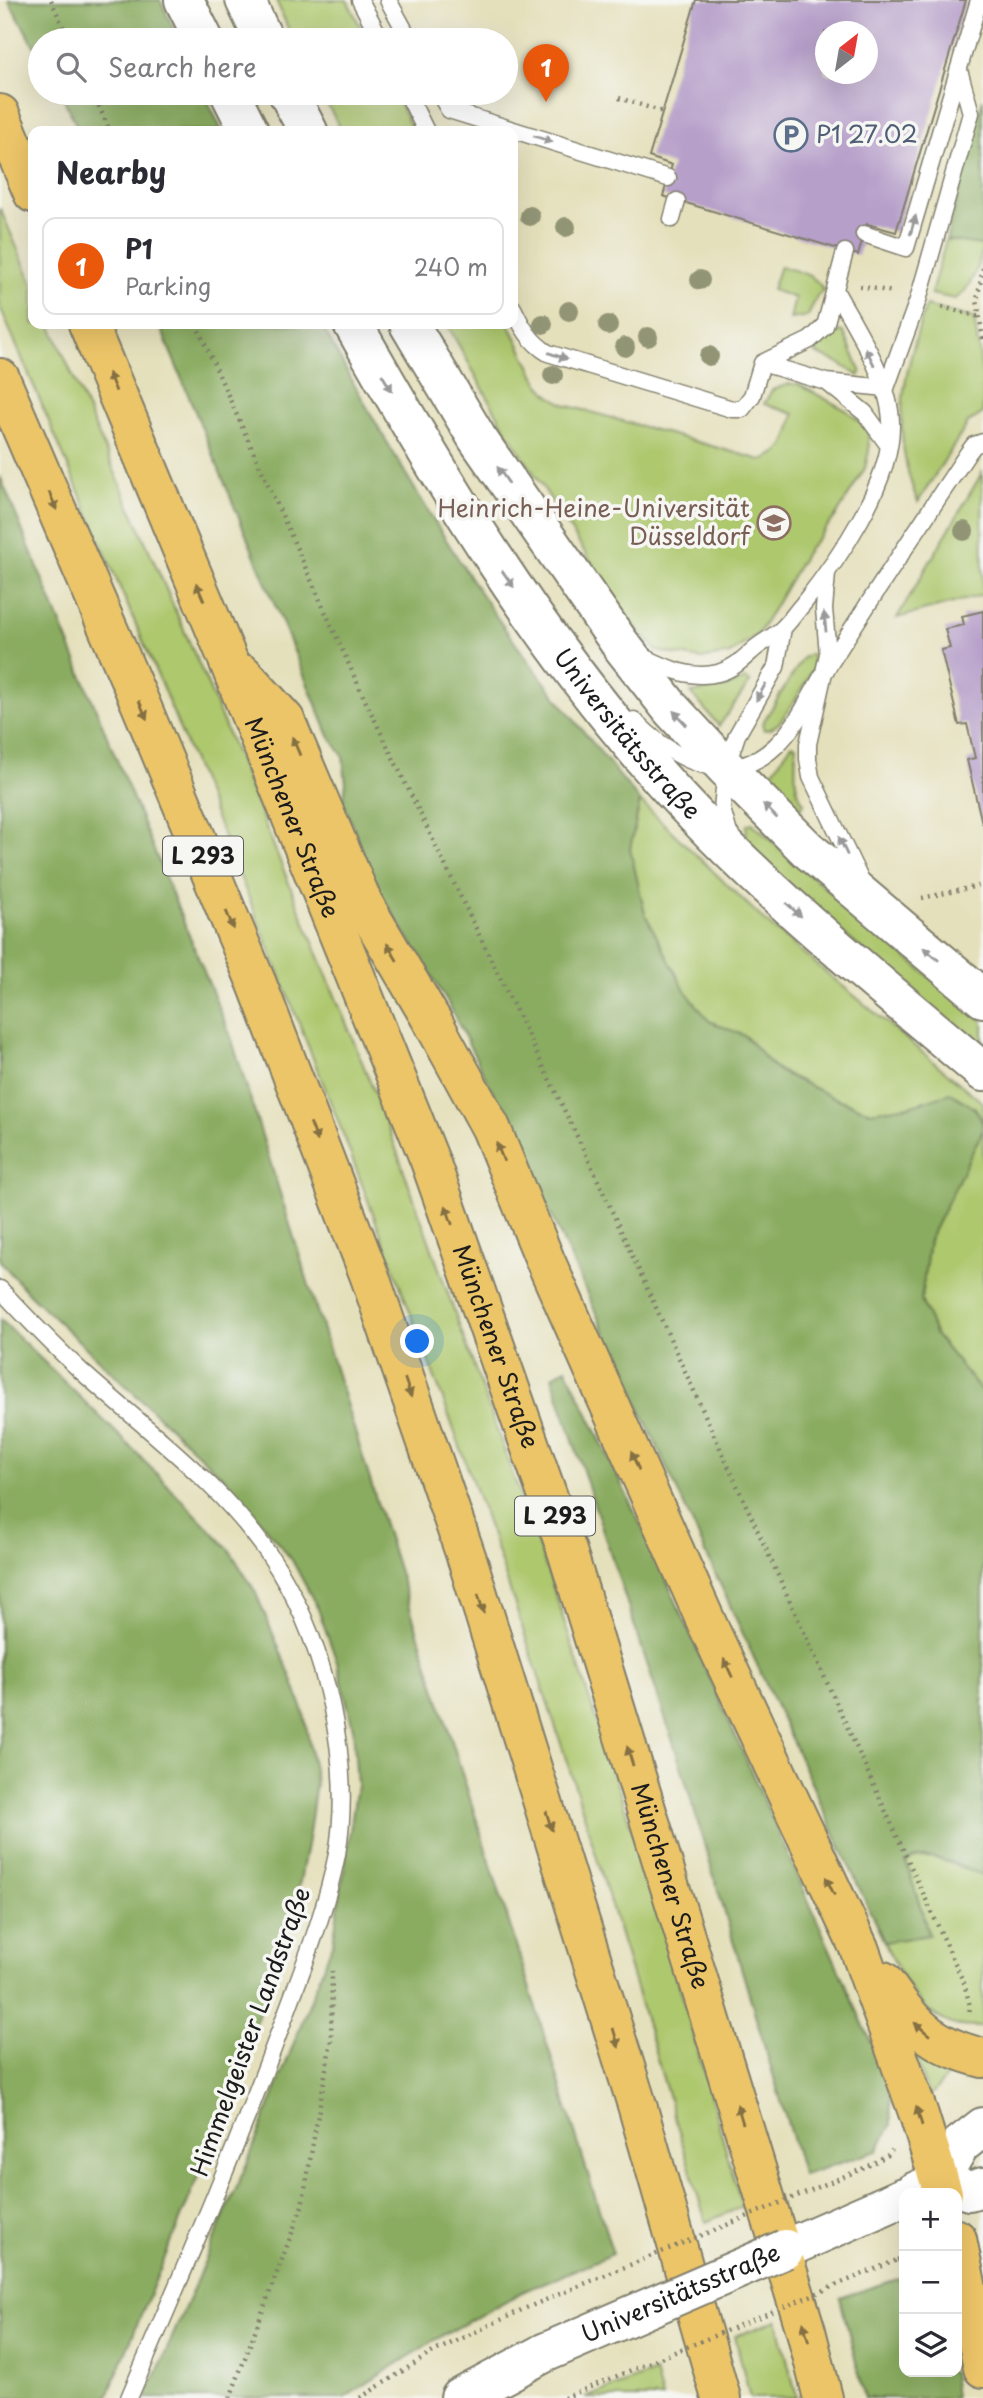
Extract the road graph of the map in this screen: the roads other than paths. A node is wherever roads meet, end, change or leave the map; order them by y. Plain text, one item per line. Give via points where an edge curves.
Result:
1 (184, 0) edge
2 (245, 0) edge
3 (360, 0) edge
4 (388, 0) edge
5 (979, 0) edge
6 (198, 28) edge
7 (258, 28) edge
8 (374, 28) edge
9 (403, 28) edge
10 (959, 70) junction
11 (236, 105) edge
12 (294, 105) edge
13 (413, 105) edge
14 (446, 105) edge
15 (0, 114) edge
16 (246, 126) edge
17 (305, 126) edge
18 (424, 126) edge
19 (501, 126) edge
20 (518, 131) edge
21 (668, 178) dead end
22 (28, 181) edge
23 (677, 201) dead end
24 (672, 219) dead end
25 (864, 234) dead end
26 (845, 252) dead end
27 (835, 290) junction
28 (518, 318) edge
29 (90, 329) edge
30 (356, 329) edge
31 (412, 329) edge
32 (762, 363) junction
33 (0, 378) edge
34 (827, 382) junction
35 (886, 388) junction
36 (983, 442) edge
37 (889, 446) junction
38 (827, 573) junction
39 (783, 628) junction
40 (550, 639) junction
41 (621, 645) junction
42 (226, 655) junction
43 (826, 670) junction
44 (726, 768) junction
45 (744, 864) junction
46 (874, 906) junction
47 (983, 998) edge
48 (983, 1072) edge
49 (0, 1289) edge
50 (859, 1948) junction
51 (973, 2056) edge
52 (983, 2127) edge
53 (915, 2188) edge
54 (921, 2188) edge
55 (983, 2188) edge
56 (962, 2192) edge
57 (899, 2202) edge
58 (959, 2251) edge
59 (983, 2368) edge
60 (129, 2398) edge
61 (460, 2398) edge
62 (721, 2398) edge
63 (823, 2398) edge

1 - 6 street
2 - 7 street
3 - 8 lane
4 - 9 lane
5 - 10 lane
25 -> 10 lane via 906,248
10 - 35 lane via 971,113 919,300
11 - 16 street
12 - 17 street
13 - 18 lane
14 -> 19 lane via 449,110
15 - 22 highway
20 -> 21 lane
23 - 24 lane
26 - 27 lane
27 - 32 lane via 829,317 818,334
35 -> 27 lane
28 -> 32 lane via 526,334 548,353 733,410 748,404
42 -> 29 highway, Münchener Straße / L 293
30 -> 40 street, Universitätsstraße via 496,562
41 -> 31 street, Universitätsstraße via 477,438
32 - 34 lane
33 -> 62 highway, L 293 via 257,984 370,1278 468,1562 637,2105
34 - 35 lane
34 - 37 lane via 865,413
35 - 37 lane
36 - 43 lane via 968,453
37 - 38 lane via 874,491
38 - 39 lane
43 -> 38 lane
39 - 41 lane via 737,665 718,673 670,670
39 -> 44 lane via 776,667 737,735
40 - 44 lane via 583,664 666,748 705,766
40 - 45 street, Universitätsstraße via 653,769
44 -> 41 street, Universitätsstraße
50 -> 42 highway via 708,1626 491,1128 363,903 285,720
63 -> 42 highway, Münchener Straße / L 293 via 567,1551 430,1161
43 - 44 lane via 794,725 772,750 755,761
46 -> 43 lane via 811,777 808,744
44 - 45 lane via 725,826
46 -> 44 street, Universitätsstraße via 807,849
45 -> 48 street, Universitätsstraße
47 -> 46 street, Universitätsstraße
49 - 60 lane, Himmelgeister Landstraße via 81,1371 168,1445 250,1530 300,1611 321,1664 337,1729 341,1786 337,1852 320,1923 230,2159
51 -> 50 highway via 923,2032
53 -> 50 highway via 919,2115
52 - 54 street
55 - 56 street
57 - 61 street, Universitätsstraße, bridge via 544,2353
58 - 59 highway

